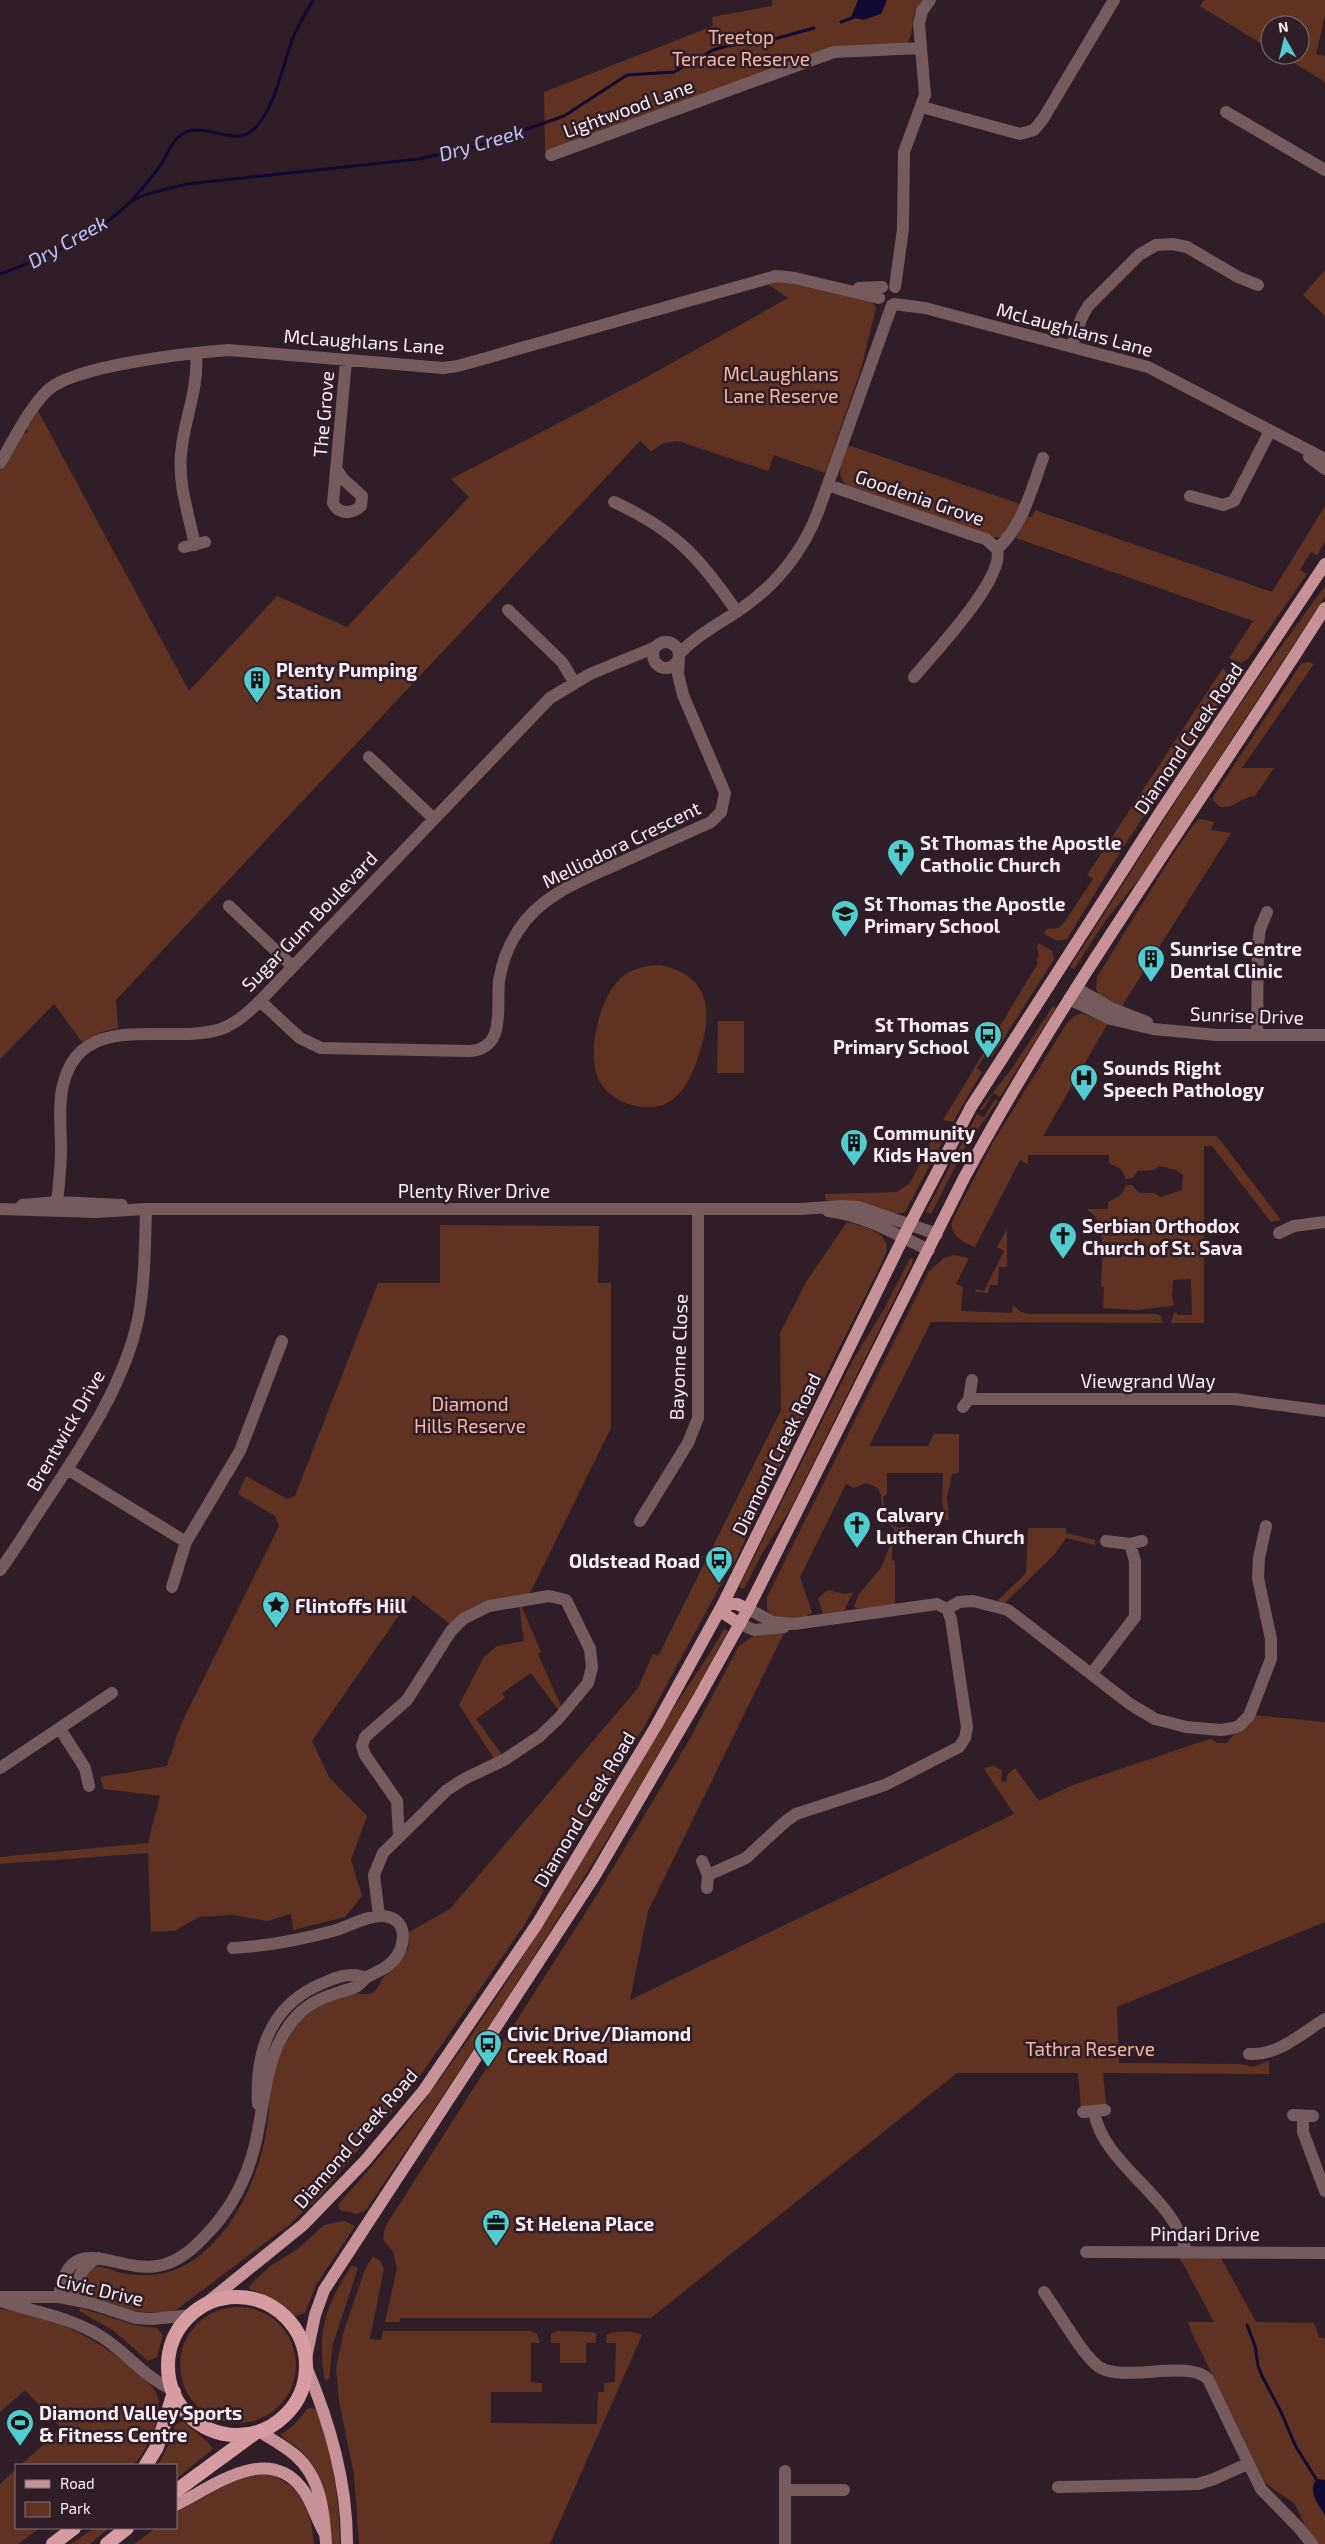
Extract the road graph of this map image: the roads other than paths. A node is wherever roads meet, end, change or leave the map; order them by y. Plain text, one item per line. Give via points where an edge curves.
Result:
1 (930, 0) edge
2 (1114, 0) edge
3 (921, 48) junction
4 (922, 107) junction
5 (1226, 112) dead end
6 (551, 155) dead end
7 (1325, 170) edge
8 (1258, 286) dead end
9 (888, 295) junction
10 (1072, 345) junction
11 (196, 353) junction
12 (346, 361) junction
13 (1270, 431) junction
14 (1290, 441) junction
15 (1043, 458) dead end
16 (1325, 459) edge
17 (0, 464) edge
18 (1325, 469) edge
19 (337, 470) dead end
20 (828, 485) junction
21 (1190, 496) dead end
22 (614, 502) dead end
23 (195, 545) dead end
24 (997, 549) junction
25 (1325, 564) edge
26 (1325, 608) edge
27 (508, 610) dead end
28 (737, 612) junction
29 (710, 627) junction
30 (662, 644) junction
31 (679, 656) junction
32 (657, 664) junction
33 (604, 668) junction
34 (914, 677) dead end
35 (574, 682) junction
36 (683, 695) junction
37 (369, 757) dead end
38 (433, 818) junction
39 (229, 906) dead end
40 (1267, 912) dead end
41 (292, 966) junction
42 (1052, 982) junction
43 (1076, 988) junction
44 (1069, 999) junction
45 (260, 1000) junction
46 (1128, 1020) junction
47 (1257, 1035) junction
48 (1325, 1036) edge
49 (63, 1205) junction
50 (0, 1209) edge
51 (146, 1209) junction
52 (698, 1209) junction
53 (801, 1209) junction
54 (1325, 1222) edge
55 (910, 1224) junction
56 (1279, 1233) dead end
57 (937, 1234) junction
58 (903, 1238) junction
59 (929, 1250) junction
60 (282, 1341) dead end
61 (972, 1380) dead end
62 (1325, 1411) edge
63 (67, 1469) junction
64 (640, 1521) dead end
65 (1266, 1526) dead end
66 (1106, 1541) dead end
67 (186, 1542) junction
68 (0, 1570) edge
69 (172, 1587) dead end
70 (723, 1604) junction
71 (748, 1609) junction
72 (947, 1609) junction
73 (740, 1624) junction
74 (794, 1624) junction
75 (1092, 1673) junction
76 (112, 1693) dead end
77 (60, 1729) junction
78 (0, 1768) edge
79 (89, 1786) dead end
80 (399, 1837) junction
81 (702, 1860) dead end
82 (378, 1916) junction
83 (232, 1948) dead end
84 (1325, 2019) edge
85 (1249, 2054) dead end
86 (1094, 2111) dead end
87 (1303, 2116) dead end
88 (1325, 2191) edge
89 (1086, 2252) dead end
90 (1186, 2252) junction
91 (1325, 2253) edge
92 (98, 2258) junction
93 (1044, 2292) dead end
94 (58, 2297) junction
95 (0, 2299) edge
96 (73, 2299) junction
97 (195, 2313) junction
98 (56, 2315) junction
99 (68, 2320) junction
100 (306, 2362) junction
101 (173, 2391) junction
102 (257, 2432) junction
103 (147, 2464) edge
104 (1247, 2464) junction
105 (785, 2471) dead end
106 (1058, 2487) dead end
107 (178, 2490) edge
108 (785, 2490) junction
109 (844, 2490) dead end
110 (178, 2504) edge
111 (73, 2529) edge
112 (126, 2529) edge
113 (325, 2539) edge
114 (53, 2544) edge
115 (107, 2544) edge
116 (347, 2544) edge
117 (785, 2544) edge
118 (1312, 2544) edge

1 - 3 street, Sugar Gum Boulevard via 922,11 919,24
2 - 4 street via 1034,130 1020,134
3 - 4 street, Sugar Gum Boulevard via 926,85
3 - 6 street, Lightwood Lane via 834,52
4 - 9 street, Sugar Gum Boulevard via 904,152 904,229
5 - 7 street
8 - 10 street via 1187,247 1156,245 1140,255 1088,306
9 - 10 street, McLaughlans Lane via 925,308
9 - 12 street, McLaughlans Lane via 787,276 770,277 458,366 429,368
9 - 20 street, Sugar Gum Boulevard via 874,351
10 - 13 street, McLaughlans Lane via 1148,367
11 - 12 street, McLaughlans Lane via 229,350
11 - 17 street, McLaughlans Lane via 84,373 60,382 41,398
11 - 23 street via 196,383 180,457
12 - 19 street, The Grove
13 - 14 street, McLaughlans Lane
13 - 21 street via 1234,501 1222,505
14 - 16 street, McLaughlans Lane
14 - 18 street, McLaughlans Lane
15 - 24 street via 1017,527
20 - 24 street, Goodenia Grove via 986,539
20 - 28 street, Sugar Gum Boulevard via 812,527 794,557 767,589
22 - 28 street via 653,522 678,540 706,568
24 - 34 street via 998,562 989,581
25 - 42 main road, Diamond Creek Road
26 - 43 main road
27 - 35 street via 562,662
28 - 29 street, Sugar Gum Boulevard
29 - 30 street, Sugar Gum Boulevard
29 - 31 street, Sugar Gum Boulevard
30 - 31 street via 675,646
30 - 32 street via 653,655
30 - 33 street, Sugar Gum Boulevard
31 - 32 street via 670,667
31 - 36 street, Melliodora Crescent via 678,674
32 - 33 street, Sugar Gum Boulevard via 632,663
32 - 36 street, Melliodora Crescent
33 - 35 street, Sugar Gum Boulevard
35 - 38 street, Sugar Gum Boulevard via 532,714
36 - 45 street, Melliodora Crescent via 723,788 725,798 721,812 712,822 561,890 532,913 506,954 500,979 497,1032 487,1046 469,1051 321,1048 300,1038
37 - 38 street
38 - 41 street, Sugar Gum Boulevard
39 - 41 street
40 - 47 street via 1258,943
41 - 45 street, Sugar Gum Boulevard
42 - 43 main road, Sunrise Drive
42 - 44 main road, Sunrise Drive via 1060,994
42 - 55 main road, Diamond Creek Road via 971,1107
43 - 44 main road
43 - 46 street, Sunrise Drive
44 - 46 street, Sunrise Drive via 1100,1014
44 - 57 main road via 977,1153
45 - 49 street, Sugar Gum Boulevard via 223,1029 199,1033 116,1035 90,1045 71,1066 63,1085
46 - 47 street, Sunrise Drive via 1193,1034
47 - 48 street, Sunrise Drive
49 - 50 street, Plenty River Drive
49 - 51 street, Plenty River Drive via 112,1204
51 - 52 street, Plenty River Drive
51 - 63 street, Brentwick Drive via 145,1269 135,1328 102,1410
52 - 53 street, Plenty River Drive
52 - 64 street, Bayonne Close via 698,1418 688,1443
53 - 55 street, Plenty River Drive via 858,1207
53 - 58 street, Plenty River Drive via 858,1218
54 - 56 street via 1294,1226
55 - 57 street, Plenty River Drive
55 - 58 main road, Diamond Creek Road
57 - 59 main road
58 - 59 street, Plenty River Drive
58 - 70 main road, Diamond Creek Road
59 - 71 main road
60 - 67 street via 240,1452
61 - 62 street, Viewgrand Way via 966,1403 1224,1399
63 - 67 street
63 - 68 street, Brentwick Drive
65 - 75 street via 1258,1578 1271,1639 1270,1659 1249,1716 1239,1726 1221,1730 1180,1726 1155,1719 1130,1704
66 - 75 street via 1136,1543 1135,1616
67 - 69 street
70 - 71 main road via 737,1604
70 - 73 main road via 726,1615
70 - 97 main road, Diamond Creek Road via 656,1726 564,1880 424,2090 365,2161 309,2220
71 - 73 main road
71 - 74 street via 773,1622
72 - 74 street via 937,1604
72 - 75 street via 959,1602 974,1601 1008,1610
72 - 81 street via 967,1727 960,1746 885,1785 796,1814 746,1858 707,1882
73 - 74 street via 754,1630 765,1630
73 - 100 main road via 594,1877 324,2290 315,2315
76 - 77 street
77 - 78 street
77 - 79 street via 85,1768
80 - 80 street via 397,1802 365,1755 362,1746 365,1737 407,1700 451,1631 469,1614 489,1606 541,1597 566,1600 591,1655 591,1671 584,1689 540,1736 509,1757 447,1790
80 - 82 street via 383,1853 376,1870 374,1888
82 - 83 street via 290,1942
82 - 92 street via 391,1918 404,1935 398,1956 355,1987 313,2003 291,2023 272,2059 250,2161 222,2216 192,2249 157,2266 135,2266
84 - 85 street via 1279,2048 1262,2054
86 - 90 street via 1099,2132 1178,2226
87 - 88 street via 1303,2132
89 - 90 street, Pindari Drive
90 - 91 street, Pindari Drive
92 - 94 street via 79,2259 70,2265
92 - 96 street via 87,2264 78,2275
93 - 104 street via 1099,2367 1112,2371 1190,2371 1203,2374
94 - 95 street, Civic Drive
94 - 96 street, Civic Drive
94 - 98 street
95 - 98 street, Civic Drive
96 - 97 street, Civic Drive via 142,2318 162,2319
96 - 99 street
97 - 100 highway via 213,2302 230,2298 264,2303 291,2323 302,2343
97 - 101 highway via 178,2332 170,2353 168,2368
98 - 99 street, Civic Drive
99 - 101 street, Civic Drive via 116,2346 150,2377
100 - 102 highway via 302,2389 290,2410 279,2421
100 - 116 main road via 337,2453 346,2503
101 - 102 highway via 184,2410 208,2428 228,2434
101 - 103 highway via 157,2446
102 - 107 highway
102 - 113 main road via 294,2454 309,2472 318,2490
104 - 106 street via 1198,2484
104 - 118 street via 1267,2498
105 - 108 street
108 - 109 street
108 - 117 street
110 - 113 main road via 240,2472 254,2468 272,2469 299,2484
111 - 114 highway
112 - 115 highway

